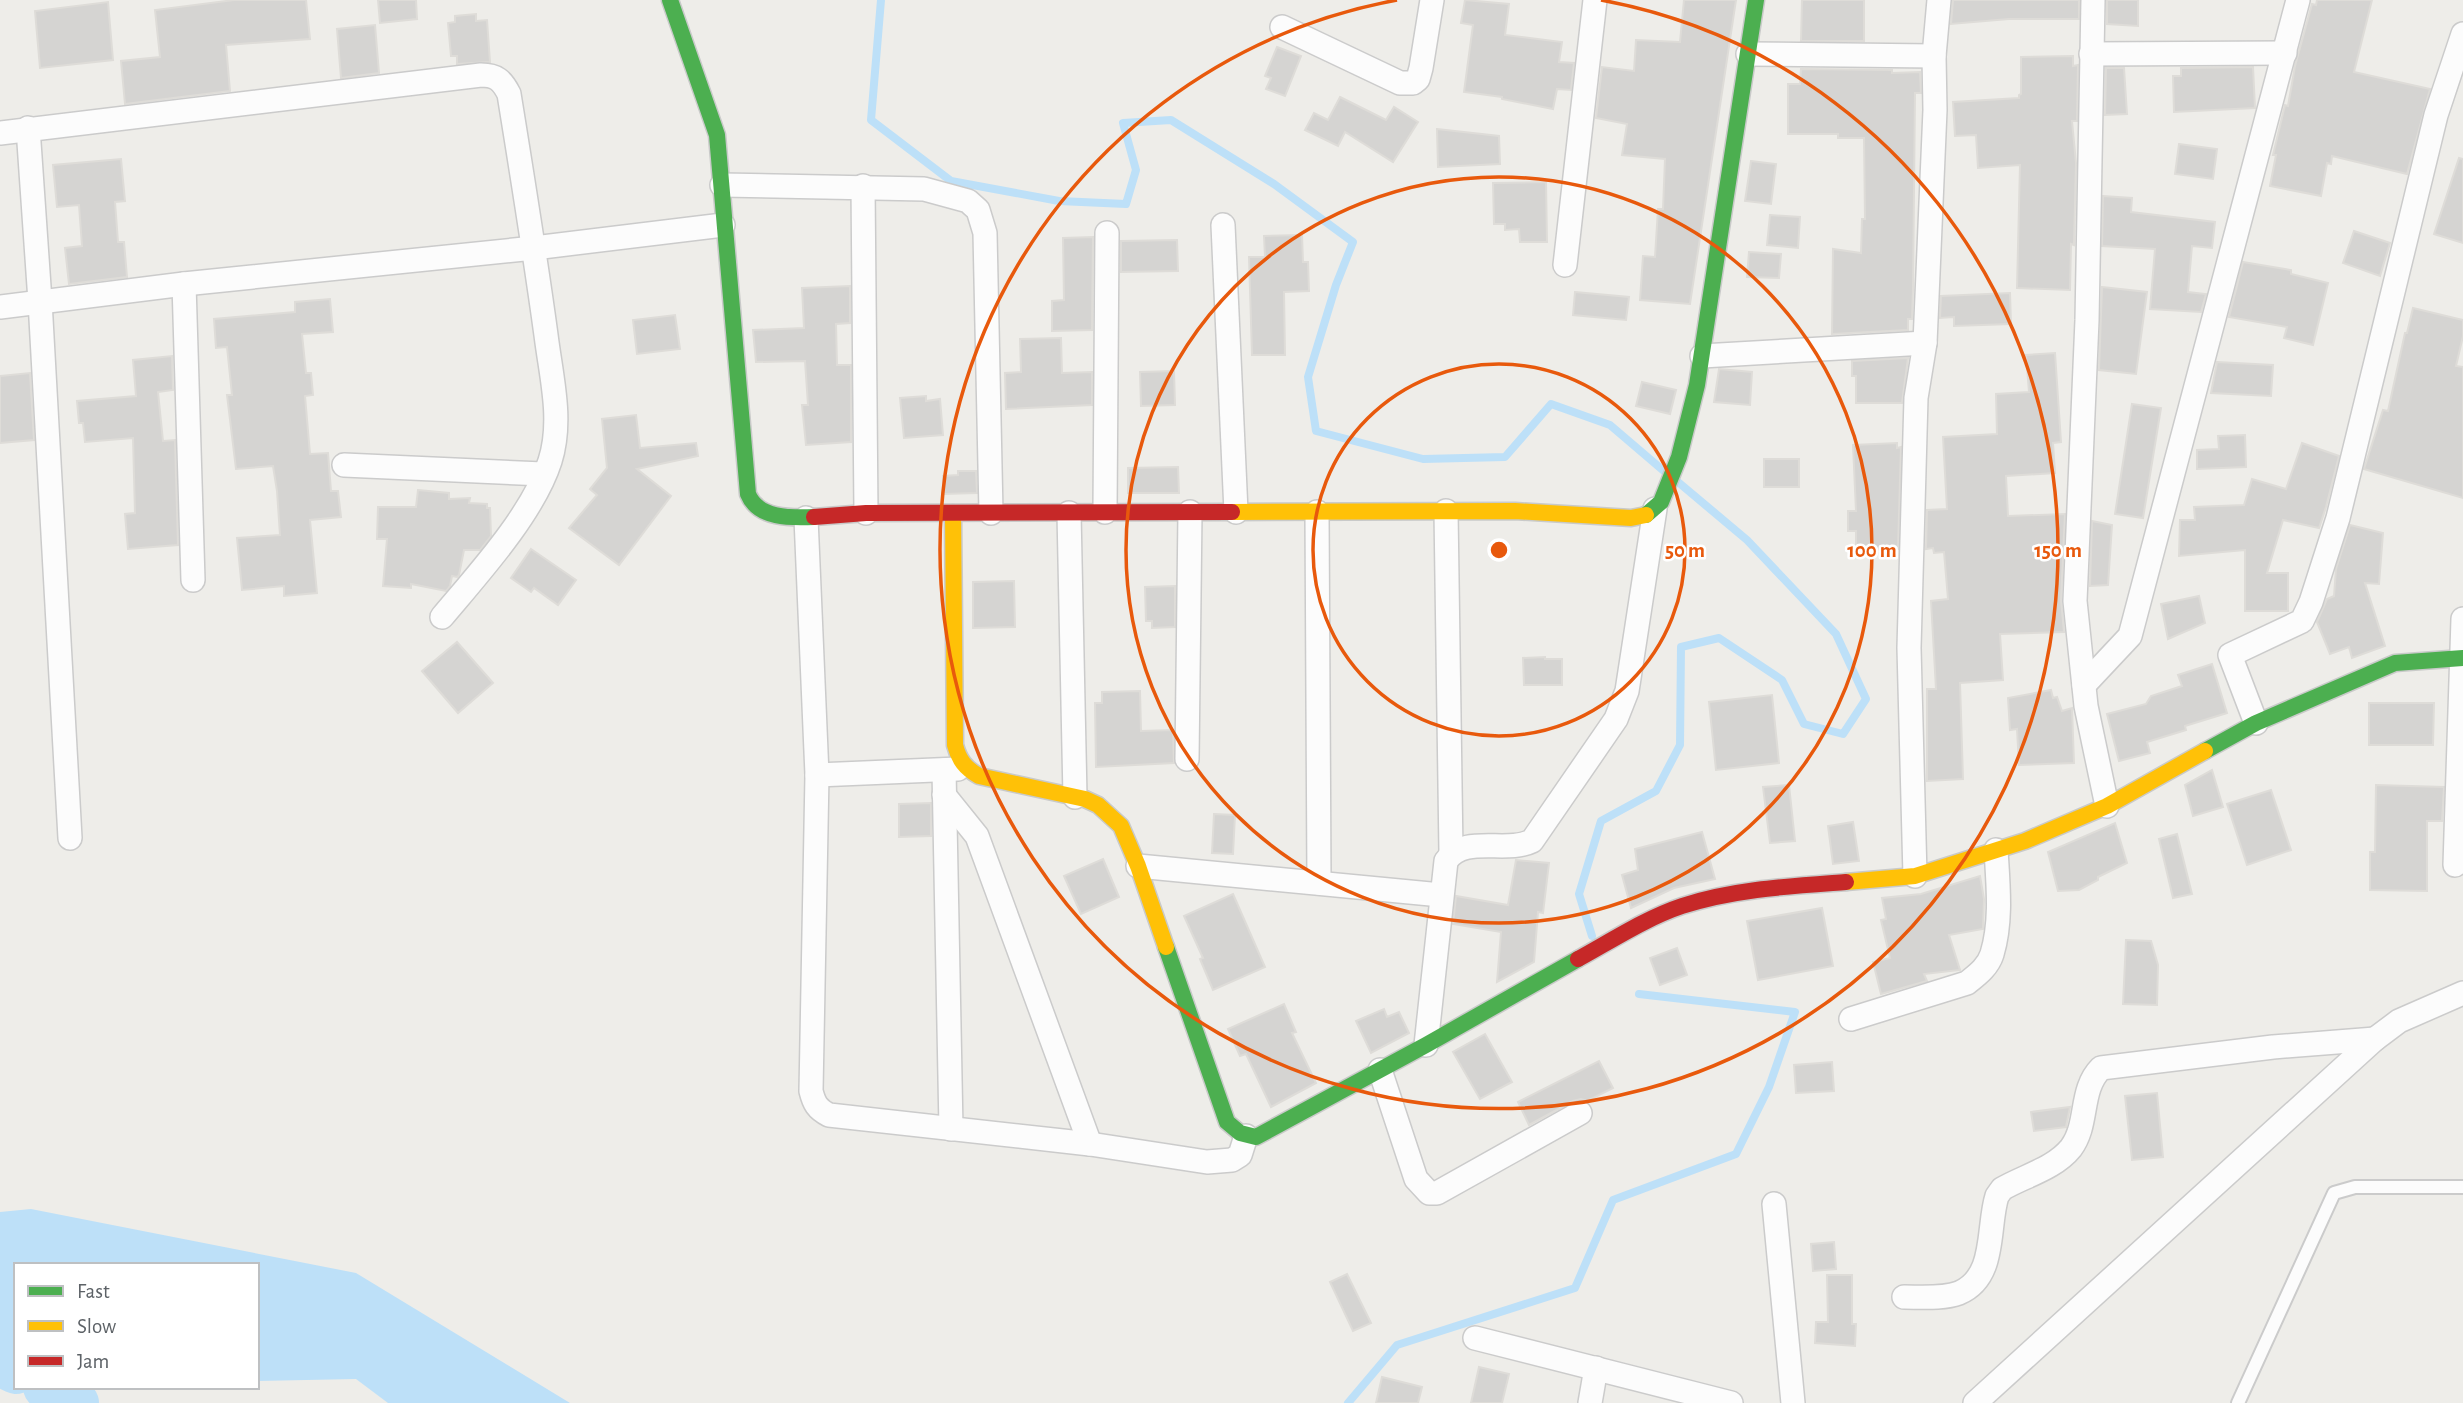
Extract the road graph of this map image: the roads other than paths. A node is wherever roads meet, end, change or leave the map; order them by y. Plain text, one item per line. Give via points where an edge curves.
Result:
1 (670, 0) edge
2 (1432, 0) edge
3 (1595, 0) edge
4 (1756, 0) edge
5 (1940, 0) edge
6 (2093, 0) edge
7 (2298, 0) edge
8 (1282, 27) dead end
9 (2463, 34) edge
10 (2285, 53) junction
11 (1748, 54) junction
12 (2091, 54) junction
13 (1934, 56) junction
14 (28, 128) junction
15 (0, 133) edge
16 (722, 184) junction
17 (863, 186) junction
18 (723, 225) junction
19 (1223, 225) dead end
20 (1107, 233) dead end
21 (534, 248) junction
22 (1565, 265) dead end
23 (184, 284) junction
24 (40, 301) junction
25 (0, 307) edge
26 (1925, 343) junction
27 (1702, 356) junction
28 (344, 465) dead end
29 (543, 474) junction
30 (1658, 505) junction
31 (1446, 511) junction
32 (1105, 512) junction
33 (1190, 512) junction
34 (1236, 512) junction
35 (1317, 512) junction
36 (866, 513) junction
37 (953, 513) junction
38 (991, 513) junction
39 (1069, 513) junction
40 (806, 518) junction
41 (193, 580) dead end
42 (442, 617) dead end
43 (2463, 619) edge
44 (2462, 658) edge
45 (2084, 685) junction
46 (2256, 723) junction
47 (1187, 759) dead end
48 (955, 770) junction
49 (817, 775) junction
50 (944, 794) junction
51 (1075, 797) junction
52 (2107, 806) junction
53 (70, 838) dead end
54 (1996, 850) junction
55 (1451, 853) junction
56 (2455, 865) dead end
57 (1138, 866) junction
58 (1915, 876) junction
59 (1320, 883) junction
60 (1441, 895) junction
61 (2463, 993) edge
62 (1851, 1019) dead end
63 (2375, 1039) junction
64 (1426, 1045) junction
65 (1380, 1070) junction
66 (1580, 1113) dead end
67 (951, 1129) junction
68 (1247, 1136) junction
69 (1090, 1144) junction
70 (2463, 1187) edge
71 (1774, 1204) dead end
72 (1904, 1297) dead end
73 (1475, 1338) dead end
74 (1596, 1368) junction
75 (1717, 1401) edge
76 (1590, 1403) edge
77 (1793, 1403) edge
78 (1976, 1403) edge
79 (2238, 1403) edge

1 - 16 street via 717,135
2 - 8 street via 1421,68 1413,83 1399,83
3 - 22 street
4 - 11 street
5 - 13 street
6 - 12 street
7 - 10 street
9 - 46 street via 2436,115 2338,518 2311,602 2302,621 2230,655
10 - 12 street
10 - 45 street via 2130,636
11 - 13 street
11 - 27 street
12 - 45 street via 2087,320 2075,601
13 - 26 street
14 - 15 street
14 - 21 street via 493,75 509,94
14 - 24 street
16 - 17 street
16 - 18 street
17 - 36 street
17 - 38 street via 943,193 968,201 982,219
18 - 21 street
18 - 40 street via 748,494 764,512
19 - 34 street
20 - 32 street
21 - 23 street
21 - 29 street via 557,421
23 - 24 street
23 - 41 street
24 - 25 street
24 - 53 street
26 - 27 street
26 - 58 street via 1916,398 1909,649
27 - 30 street via 1679,457
28 - 29 street
29 - 42 street via 500,547
30 - 31 street via 1647,515 1631,518
30 - 55 street via 1627,691 1616,719 1532,841
31 - 35 street
31 - 55 street
32 - 33 street
32 - 39 street
33 - 34 street
33 - 47 street
34 - 35 street
35 - 59 street
36 - 37 street
36 - 40 street
37 - 38 street
37 - 48 street
38 - 39 street
39 - 51 street
40 - 49 street
43 - 44 street
44 - 46 street via 2395,663
44 - 56 street
45 - 52 street
46 - 52 street
48 - 49 street
48 - 50 street
48 - 51 street
49 - 67 street via 814,1103 829,1115
50 - 67 street
50 - 69 street via 977,836
51 - 57 street via 1098,805 1116,820
52 - 54 street
54 - 58 street
54 - 62 street via 1999,903 1992,955 1982,971 1967,983
55 - 60 street via 1443,869
57 - 59 street
57 - 68 street via 1227,1122 1236,1133
58 - 64 street via 1785,887 1682,906
59 - 60 street
60 - 64 street
61 - 63 street via 2399,1021
63 - 72 street via 2101,1068 2089,1087 2082,1126 2070,1150 1997,1196 1987,1255 1977,1280 1959,1293
63 - 78 street
64 - 65 street
65 - 66 street via 1416,1179 1429,1193 1437,1194
65 - 68 street via 1256,1137
67 - 69 street
68 - 69 street via 1240,1155 1217,1162
70 - 79 lane via 2355,1187 2334,1194
71 - 77 street
73 - 74 street
74 - 75 street
74 - 76 street

